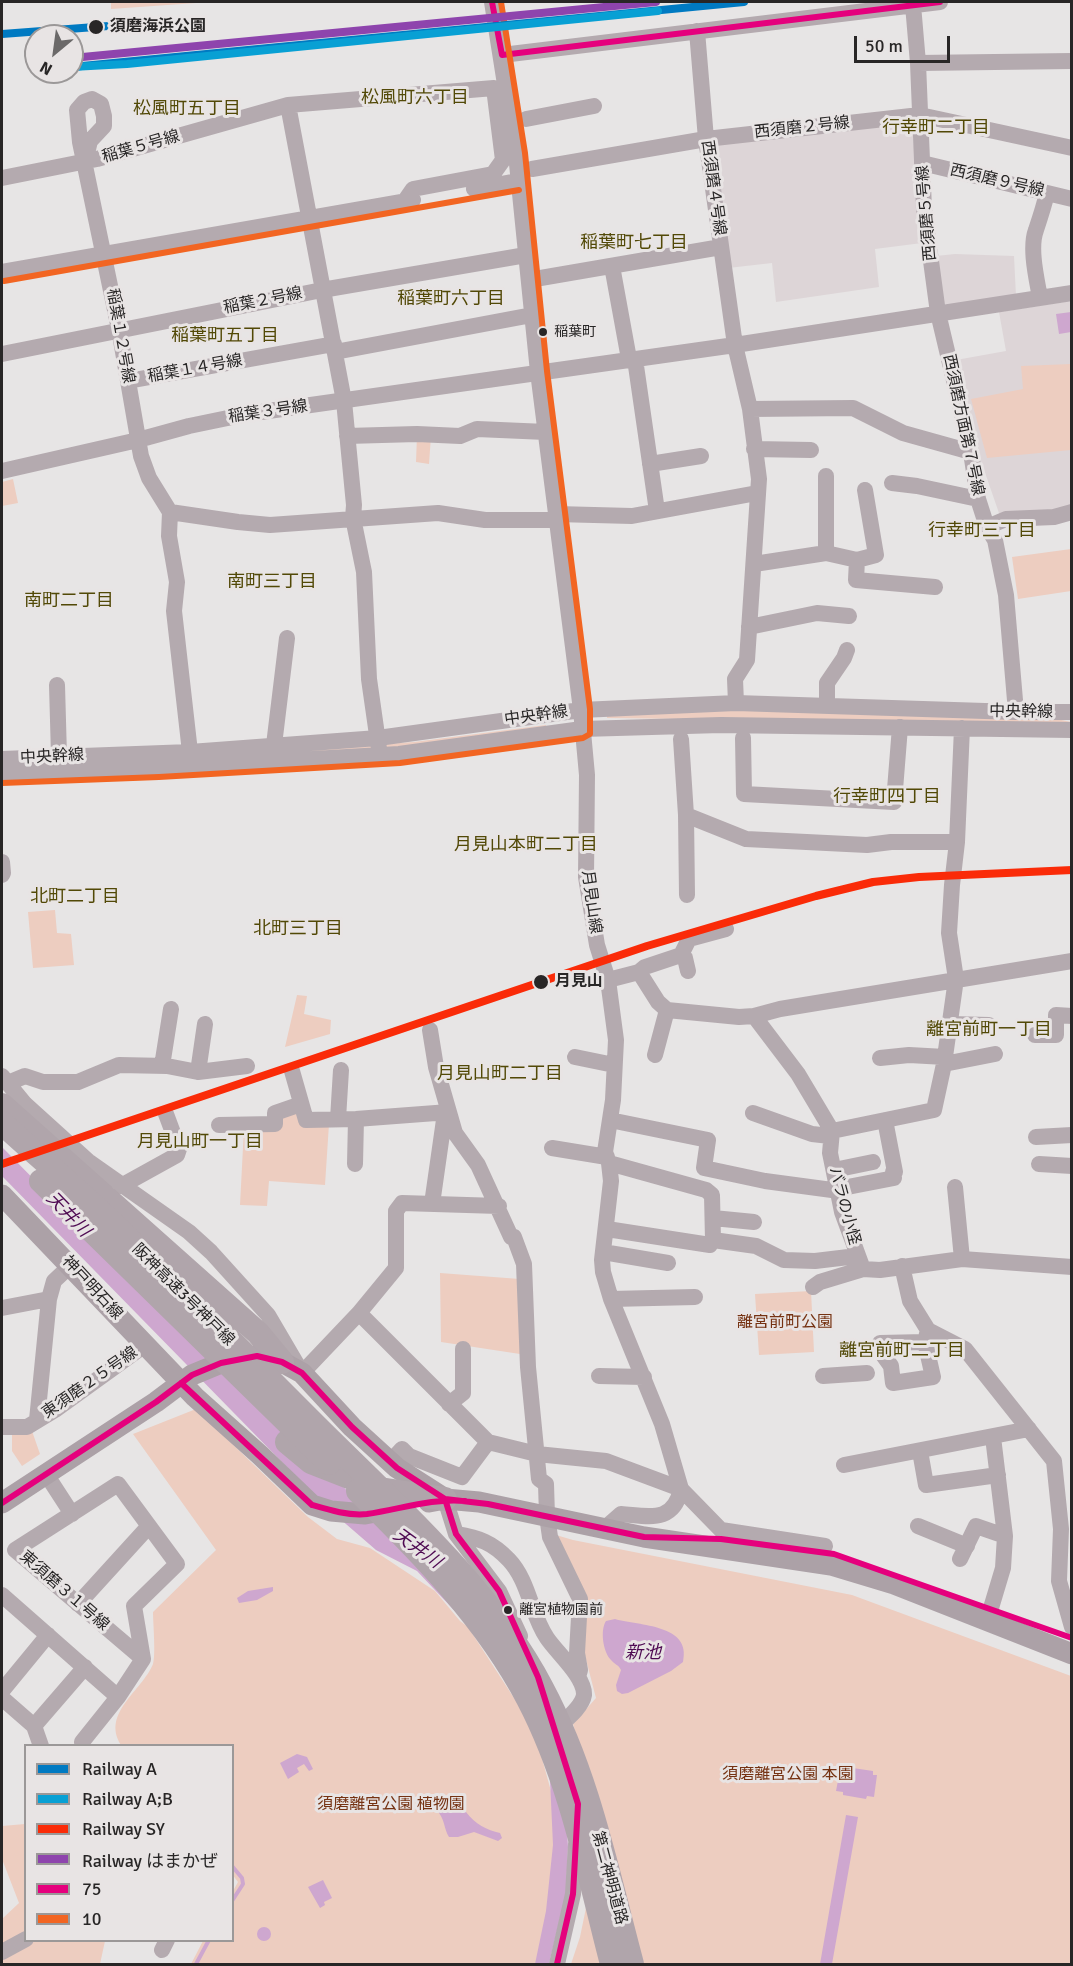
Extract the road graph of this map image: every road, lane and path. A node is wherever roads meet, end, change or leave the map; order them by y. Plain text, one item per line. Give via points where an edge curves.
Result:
1 (492, 2) edge
2 (940, 2) edge
3 (913, 5) junction
4 (697, 31) junction
5 (502, 55) junction
6 (1071, 61) edge
7 (918, 63) junction
8 (288, 105) junction
9 (594, 106) dead end
10 (920, 115) junction
11 (526, 119) dead end
12 (706, 139) junction
13 (1071, 148) edge
14 (85, 162) junction
15 (922, 163) junction
16 (532, 169) dead end
17 (2, 178) edge
18 (517, 181) junction
19 (1047, 193) junction
20 (1071, 199) edge
21 (404, 202) junction
22 (308, 219) junction
23 (721, 247) junction
24 (104, 255) junction
25 (526, 255) junction
26 (612, 266) junction
27 (2, 272) edge
28 (529, 280) junction
29 (322, 290) junction
30 (1071, 294) edge
31 (1040, 298) junction
32 (938, 313) junction
33 (532, 315) junction
34 (119, 329) junction
35 (735, 345) junction
36 (334, 348) junction
37 (2, 354) edge
38 (632, 359) junction
39 (538, 372) junction
40 (128, 381) junction
41 (344, 401) junction
42 (750, 410) junction
43 (546, 432) junction
44 (347, 436) junction
45 (138, 440) junction
46 (754, 449) junction
47 (811, 450) dead end
48 (972, 452) junction
49 (702, 456) dead end
50 (650, 464) junction
51 (2, 471) edge
52 (826, 476) dead end
53 (892, 483) dead end
54 (865, 490) dead end
55 (757, 493) junction
56 (978, 499) junction
57 (657, 511) junction
58 (170, 512) junction
59 (1071, 512) edge
60 (556, 517) junction
61 (353, 518) junction
62 (987, 527) junction
63 (826, 554) junction
64 (857, 560) junction
65 (753, 564) junction
66 (935, 587) dead end
67 (849, 616) dead end
68 (749, 627) junction
69 (287, 638) dead end
70 (847, 650) dead end
71 (57, 685) dead end
72 (736, 703) junction
73 (826, 706) junction
74 (581, 710) junction
75 (1016, 712) junction
76 (1071, 712) edge
77 (900, 727) junction
78 (962, 728) junction
79 (582, 729) junction
80 (1071, 730) edge
81 (378, 738) junction
82 (743, 738) dead end
83 (681, 739) dead end
84 (274, 745) junction
85 (190, 752) junction
86 (60, 756) junction
87 (380, 756) junction
88 (2, 759) edge
89 (2, 774) edge
90 (686, 815) junction
91 (957, 842) junction
92 (687, 895) dead end
93 (726, 928) dead end
94 (681, 956) junction
95 (1071, 961) edge
96 (688, 971) dead end
97 (639, 972) junction
98 (956, 979) junction
99 (608, 980) junction
100 (171, 1010) dead end
101 (667, 1010) junction
102 (754, 1016) junction
103 (1071, 1016) edge
104 (205, 1024) dead end
105 (950, 1024) junction
106 (989, 1025) dead end
107 (430, 1030) dead end
108 (1035, 1035) dead end
109 (995, 1054) dead end
110 (655, 1055) dead end
111 (575, 1058) dead end
112 (880, 1058) dead end
113 (945, 1060) junction
114 (162, 1065) junction
115 (614, 1065) junction
116 (247, 1066) dead end
117 (341, 1070) dead end
118 (292, 1071) dead end
119 (198, 1072) junction
120 (4, 1088) edge
121 (301, 1104) junction
122 (447, 1112) junction
123 (753, 1113) dead end
124 (166, 1114) dead end
125 (338, 1119) junction
126 (356, 1119) junction
127 (610, 1120) junction
128 (885, 1120) junction
129 (2, 1123) edge
130 (219, 1125) dead end
131 (831, 1133) junction
132 (1071, 1135) edge
133 (1036, 1137) dead end
134 (2, 1145) edge
135 (552, 1148) dead end
136 (608, 1160) junction
137 (873, 1162) dead end
138 (355, 1164) dead end
139 (1039, 1164) dead end
140 (1071, 1166) edge
141 (27, 1168) junction
142 (711, 1169) junction
143 (834, 1170) junction
144 (122, 1186) junction
145 (955, 1187) dead end
146 (706, 1190) junction
147 (838, 1190) junction
148 (2, 1195) edge
149 (432, 1204) junction
150 (499, 1206) junction
151 (713, 1218) junction
152 (754, 1222) dead end
153 (607, 1229) junction
154 (713, 1240) junction
155 (603, 1252) junction
156 (962, 1259) junction
157 (860, 1262) junction
158 (668, 1263) dead end
159 (70, 1266) junction
160 (902, 1266) junction
161 (1071, 1267) edge
162 (813, 1287) dead end
163 (695, 1297) dead end
164 (49, 1299) junction
165 (611, 1299) junction
166 (2, 1308) edge
167 (359, 1313) junction
168 (145, 1345) junction
169 (463, 1349) dead end
170 (292, 1368) junction
171 (867, 1372) dead end
172 (599, 1376) dead end
173 (823, 1376) dead end
174 (644, 1377) junction
175 (187, 1379) junction
176 (449, 1404) junction
177 (37, 1420) junction
178 (2, 1427) edge
179 (1029, 1429) junction
180 (993, 1437) junction
181 (488, 1442) junction
182 (920, 1451) junction
183 (537, 1454) junction
184 (390, 1462) junction
185 (844, 1465) dead end
186 (46, 1474) junction
187 (998, 1475) junction
188 (681, 1489) junction
189 (445, 1499) junction
190 (2, 1503) edge
191 (374, 1506) junction
192 (72, 1514) junction
193 (547, 1516) junction
194 (149, 1526) junction
195 (918, 1526) dead end
196 (605, 1528) junction
197 (456, 1534) junction
198 (1005, 1536) junction
199 (644, 1537) junction
200 (825, 1546) dead end
201 (2, 1595) edge
202 (78, 1604) junction
203 (991, 1608) junction
204 (1071, 1626) edge
205 (48, 1635) junction
206 (1071, 1638) edge
207 (1071, 1654) edge
208 (143, 1659) junction
209 (85, 1667) junction
210 (1071, 1668) edge
211 (578, 1677) junction
212 (2, 1691) edge
213 (118, 1697) junction
214 (2, 1698) edge
215 (34, 1726) junction
216 (555, 1730) junction
217 (40, 1744) edge
218 (82, 1744) edge
219 (24, 1940) edge
220 (2, 1952) edge
221 (557, 1965) edge
222 (612, 1965) edge
223 (632, 1965) edge

1 - 5 street, 月見山線
2 - 3 street
3 - 4 street
3 - 7 street, 西須磨５号線
4 - 5 street
4 - 12 street, 西須磨４号線
5 - 18 street, 月見山線
6 - 7 street
7 - 10 street, 西須磨５号線
8 - 14 street, 稲葉５号線
8 - 21 street, 稲葉５号線 via 494,88 503,159 493,174 412,189
8 - 22 street
9 - 11 street
10 - 12 street, 西須磨２号線
10 - 13 street, 西須磨２号線
10 - 15 street, 西須磨５号線
12 - 16 street, 西須磨２号線
12 - 23 street, 西須磨４号線
14 - 17 street, 稲葉５号線
14 - 24 street, 稲葉１２号線
15 - 19 street, 西須磨９号線
15 - 32 street, 西須磨５号線
18 - 21 street
18 - 25 street, 月見山線
19 - 20 street, 西須磨９号線
19 - 31 street via 1035,231
21 - 22 street
22 - 24 street
22 - 29 street
23 - 26 street
23 - 35 street, 西須磨４号線
24 - 27 street
24 - 34 street, 稲葉１２号線
25 - 28 street, 月見山線
25 - 29 street, 稲葉２号線
26 - 28 street
26 - 38 street
28 - 33 street, 月見山線
29 - 34 street, 稲葉２号線
29 - 36 street
30 - 31 street, 稲葉３号線
31 - 32 street, 稲葉３号線
32 - 35 street, 稲葉３号線
32 - 48 street, 西須磨方面第７号線
33 - 36 street, 稲葉１４号線
33 - 39 street, 月見山線
34 - 37 street, 稲葉２号線
34 - 40 street, 稲葉１２号線
35 - 38 street, 稲葉３号線
35 - 42 street, 西須磨４号線
36 - 40 street, 稲葉１４号線
36 - 41 street
38 - 39 street, 稲葉３号線
38 - 50 street
39 - 41 street, 稲葉３号線
39 - 43 street, 月見山線
40 - 45 street, 稲葉１２号線
41 - 44 street
41 - 45 street, 稲葉３号線 via 247,414
42 - 46 street, 西須磨４号線
42 - 48 street via 854,408 903,433
43 - 44 street via 477,429 460,436
43 - 60 street, 月見山線
44 - 61 street
45 - 51 street, 稲葉３号線
45 - 58 street, 稲葉１２号線 via 149,478
46 - 47 street
46 - 55 street, 西須磨４号線 via 759,478
48 - 56 street, 西須磨方面第７号線
49 - 50 street
50 - 57 street
52 - 63 street
53 - 56 street
54 - 64 street via 876,555
55 - 57 street
55 - 65 street, 西須磨４号線
56 - 62 street, 西須磨方面第７号線
57 - 60 street via 632,516
58 - 61 street via 270,525
58 - 85 street via 169,536 177,582 174,611
59 - 62 street via 1054,517 1005,519
60 - 61 street via 485,520 438,513
60 - 74 street, 月見山線
61 - 81 street via 364,572 369,679
62 - 75 street, 西須磨方面第７号線 via 995,540 1006,595
63 - 64 street
63 - 65 street
64 - 66 street via 856,580
65 - 68 street, 西須磨４号線
67 - 68 street via 817,614
68 - 72 street, 西須磨４号線 via 747,660 735,679
69 - 84 street
70 - 73 street via 827,683
71 - 86 street
72 - 73 street, 中央幹線
72 - 74 street, 中央幹線
73 - 75 street, 中央幹線
74 - 79 street, 月見山線
74 - 81 street, 中央幹線
75 - 76 street, 中央幹線
77 - 78 street, 中央幹線
77 - 79 street, 中央幹線 via 721,725
77 - 82 street via 894,802 744,794
78 - 80 street, 中央幹線
78 - 91 street
79 - 87 street, 中央幹線
79 - 99 street, 月見山線 via 587,775 586,877 597,945
81 - 84 street, 中央幹線
81 - 87 street
83 - 90 street
84 - 85 street, 中央幹線
85 - 86 street, 中央幹線
86 - 88 street, 中央幹線
87 - 89 street, 中央幹線
90 - 91 street via 746,839 867,845
90 - 92 street
91 - 98 street via 949,933
93 - 94 street via 689,939
94 - 96 street
94 - 97 street
95 - 98 street
97 - 99 street
97 - 101 street
98 - 102 street
98 - 105 street
99 - 115 street, 月見山線 via 616,1040
100 - 114 street
101 - 102 street
101 - 110 street
102 - 131 street, バラの小怪 via 798,1074
103 - 108 street via 1056,1015 1056,1035
104 - 119 street
105 - 106 street
105 - 113 street
107 - 122 street
109 - 113 street
111 - 115 street
112 - 113 street via 909,1055
113 - 128 street via 934,1110
114 - 119 street
114 - 120 street via 119,1065 78,1082 43,1082 25,1076
115 - 127 street, 月見山線
116 - 119 street
117 - 125 street
118 - 121 street
120 - 144 street
120 - 170 highway via 150,1238
121 - 125 street via 306,1120
121 - 130 street via 275,1113 275,1124
122 - 126 street
122 - 149 street
122 - 150 street via 455,1133 478,1165
123 - 131 street via 812,1134
124 - 144 street via 179,1149 177,1155
125 - 126 street
126 - 138 street
127 - 136 street, 月見山線 via 605,1152
127 - 142 street via 708,1140 704,1168
128 - 131 street
128 - 147 street via 894,1178
129 - 191 highway, 阪神高速3号神戸線, bridge via 104,1216
131 - 143 street, バラの小怪
132 - 133 street
134 - 141 highway, 阪神高速3号神戸線
135 - 136 street
136 - 146 street
136 - 153 street, 月見山線 via 611,1181
137 - 143 street
139 - 140 street
141 - 189 highway, bridge via 142,1297 311,1462 380,1490
141 - 191 highway, 阪神高速3号神戸線, bridge
142 - 146 street
142 - 147 street
143 - 147 street, バラの小怪
144 - 170 street via 212,1252 268,1315
145 - 156 street
146 - 151 street via 712,1195
147 - 157 street, バラの小怪
148 - 159 main road, 神戸明石線
149 - 150 street
149 - 167 street via 402,1203 396,1211 396,1268
150 - 183 street via 525,1264 528,1367
151 - 152 street
151 - 154 street
153 - 154 street via 710,1245
153 - 155 street, 月見山線
154 - 157 street via 756,1246 790,1260
155 - 158 street
155 - 165 street, 月見山線 via 603,1272
156 - 160 street
156 - 161 street
157 - 160 street via 880,1270
157 - 162 street
159 - 164 street via 54,1281
159 - 168 main road, 神戸明石線
160 - 179 street via 910,1301 926,1336 965,1349
163 - 165 street
164 - 166 street
164 - 177 street
165 - 174 street, 月見山線
167 - 170 street
167 - 176 street
168 - 175 main road, 神戸明石線
168 - 177 street, 東須磨２５号線
169 - 176 street via 463,1393
170 - 175 main road via 257,1356 219,1364
170 - 184 main road, 神戸明石線
171 - 173 street
172 - 174 street
174 - 188 street, 月見山線
175 - 186 main road
175 - 191 main road, 神戸明石線 via 312,1505 337,1512
176 - 181 street
177 - 178 street, 東須磨２５号線 via 27,1427
179 - 180 street
179 - 204 street via 1054,1461 1061,1529 1059,1581
180 - 182 street
180 - 187 street
181 - 183 street
181 - 184 street via 462,1477 402,1449
182 - 185 street
182 - 187 street via 926,1485
183 - 188 street via 606,1461
183 - 193 street via 539,1479 546,1484
184 - 189 main road, 神戸明石線
186 - 190 main road
186 - 192 street
187 - 198 street
188 - 196 street via 674,1509 656,1516 621,1514
188 - 200 street via 721,1530
189 - 191 main road, 神戸明石線
189 - 193 main road, 神戸明石線
189 - 197 street
191 - 222 highway, 第二神明道路, bridge via 487,1632 529,1701 568,1801
191 - 223 highway, 第二神明道路, bridge via 449,1560 495,1613 522,1652 557,1718 583,1786
192 - 194 street, 東須磨３１号線 via 118,1484
192 - 202 street, 東須磨３１号線 via 15,1550
193 - 196 main road, 神戸明石線
193 - 211 street via 550,1537 580,1599
194 - 202 street
194 - 208 street, 東須磨３１号線 via 177,1564 134,1606
195 - 198 street via 964,1553 976,1526
196 - 199 main road, 神戸明石線
197 - 211 street via 482,1539 508,1559 517,1570 546,1636
197 - 216 street via 499,1591 538,1677
198 - 203 street via 1003,1568
199 - 203 main road via 721,1539 834,1554
199 - 207 main road, 神戸明石線 via 858,1571
199 - 210 main road via 859,1586
201 - 205 street
202 - 208 street, 東須磨３１号線
203 - 206 main road
205 - 209 street
205 - 212 street
208 - 213 street
209 - 213 street
209 - 215 street
211 - 216 street via 584,1696
213 - 218 street
214 - 215 street
215 - 217 street
216 - 221 street via 578,1804 573,1894
219 - 220 street

